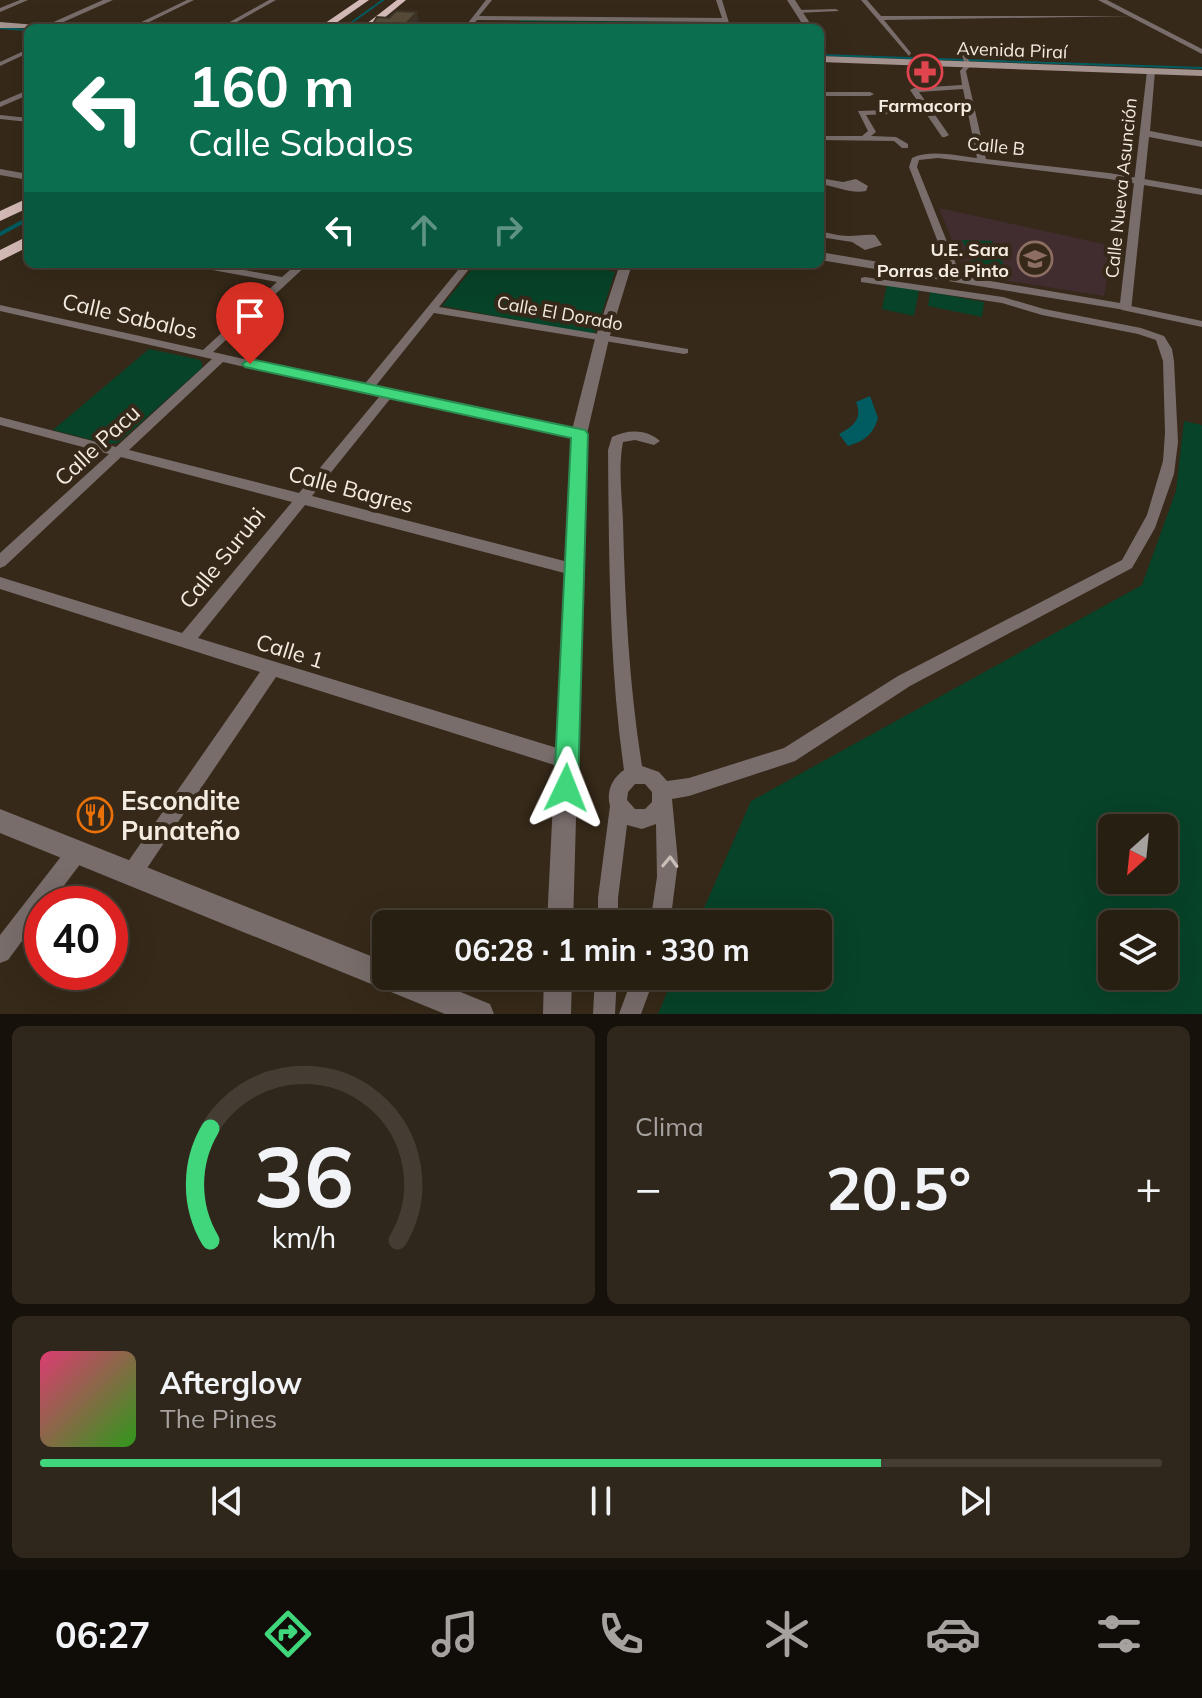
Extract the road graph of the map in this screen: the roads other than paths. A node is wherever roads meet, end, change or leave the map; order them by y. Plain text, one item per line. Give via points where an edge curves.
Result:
1 (25, 0) edge
2 (109, 0) edge
3 (191, 0) edge
4 (273, 0) edge
5 (365, 0) edge
6 (402, 0) edge
7 (489, 0) edge
8 (719, 0) edge
9 (791, 0) edge
10 (830, 0) edge
11 (864, 0) edge
12 (1102, 0) edge
13 (0, 10) edge
14 (836, 11) junction
15 (250, 12) junction
16 (798, 12) junction
17 (260, 13) dead end
18 (1132, 16) junction
19 (475, 18) junction
20 (879, 18) junction
21 (844, 22) dead end
22 (53, 24) edge
23 (140, 24) edge
24 (229, 24) edge
25 (329, 24) edge
26 (371, 24) edge
27 (470, 24) edge
28 (727, 24) edge
29 (806, 24) edge
30 (0, 28) edge
31 (24, 28) edge
32 (24, 32) edge
33 (1202, 52) edge
34 (24, 53) edge
35 (824, 54) edge
36 (824, 54) edge
37 (909, 54) junction
38 (967, 60) junction
39 (0, 64) edge
40 (1202, 65) edge
41 (1151, 71) junction
42 (1202, 73) edge
43 (965, 87) junction
44 (24, 94) edge
45 (824, 94) edge
46 (870, 94) dead end
47 (0, 105) edge
48 (888, 112) dead end
49 (0, 117) edge
50 (24, 120) edge
51 (1147, 134) junction
52 (945, 135) dead end
53 (824, 138) edge
54 (863, 139) junction
55 (1202, 144) edge
56 (905, 146) dead end
57 (982, 161) junction
58 (0, 172) edge
59 (24, 176) edge
60 (1140, 181) junction
61 (824, 182) edge
62 (845, 185) dead end
63 (1202, 192) edge
64 (24, 204) edge
65 (0, 217) edge
66 (824, 235) edge
67 (855, 240) dead end
68 (24, 243) edge
69 (0, 256) edge
70 (824, 257) edge
71 (217, 268) edge
72 (299, 268) edge
73 (465, 268) edge
74 (625, 268) edge
75 (957, 279) junction
76 (865, 280) dead end
77 (285, 281) junction
78 (0, 308) edge
79 (1126, 308) junction
80 (431, 309) junction
81 (1202, 324) edge
82 (602, 339) junction
83 (684, 351) dead end
84 (205, 354) junction
85 (221, 357) junction
86 (366, 390) junction
87 (387, 395) junction
88 (0, 421) edge
89 (579, 434) junction
90 (654, 441) dead end
91 (119, 452) junction
92 (302, 499) junction
93 (0, 562) edge
94 (572, 569) junction
95 (0, 583) edge
96 (185, 641) junction
97 (272, 668) junction
98 (567, 760) junction
99 (634, 775) junction
100 (662, 795) junction
101 (620, 805) junction
102 (0, 821) edge
103 (77, 852) junction
104 (132, 873) junction
105 (561, 910) edge
106 (609, 910) edge
107 (663, 910) edge
108 (0, 952) edge
109 (372, 970) edge
110 (421, 990) edge
111 (558, 990) edge
112 (605, 990) edge
113 (639, 990) edge
114 (480, 1014) edge
115 (557, 1014) edge
116 (604, 1014) edge
117 (630, 1014) edge

1 - 13 street
2 - 22 street
3 - 23 street
4 - 15 street
5 - 25 highway
6 - 26 highway
7 - 19 street
8 - 28 street
9 - 16 street
10 - 14 street
11 - 20 street
12 - 18 street
14 - 16 street
14 - 21 street
15 - 17 street
15 - 24 street
16 - 29 street
18 - 20 street
18 - 33 street
19 - 27 street
19 - 28 street
20 - 37 street
30 - 31 main road
30 - 32 main road
34 - 39 street
35 - 37 main road, Avenida Piraí
36 - 38 main road, Avenida Piraí
37 - 38 main road, Avenida Piraí
38 - 40 main road, Avenida Piraí
38 - 41 main road, Avenida Piraí
38 - 43 street
41 - 42 main road, Avenida Piraí
41 - 51 street, Calle Nueva Asunción
43 - 52 street via 914,90
43 - 57 street
44 - 47 street
45 - 46 street
48 - 54 street via 861,113 872,132
49 - 50 street
51 - 55 street
51 - 60 street, Calle Nueva Asunción
53 - 54 street
54 - 56 street via 896,139
57 - 60 street, Calle B
57 - 75 street, Calle B via 925,156 914,161
58 - 59 street
60 - 63 street, Calle B
60 - 79 street, Calle Nueva Asunción
61 - 62 street
64 - 65 highway
66 - 67 street
68 - 69 highway
70 - 75 street
71 - 77 street
72 - 77 street
73 - 80 street
74 - 82 street
75 - 79 street
76 - 100 street via 1003,300 1160,338 1168,352 1170,463 1139,547 1127,564 904,681 789,755
77 - 84 street
78 - 84 street, Calle Sabalos
79 - 81 street
80 - 82 street, Calle El Dorado
80 - 86 street
82 - 83 street, Calle El Dorado
82 - 89 street
84 - 85 street, Calle Sabalos
85 - 86 street, Calle Sabalos
85 - 91 street, Calle Pacu
86 - 87 street, Calle Sabalos
87 - 89 street, Calle Sabalos
87 - 92 street, Calle Surubi
88 - 91 street, Calle Bagres
89 - 94 street
90 - 99 street via 622,436 615,450 621,674
91 - 92 street, Calle Bagres
91 - 93 street, Calle Pacu
92 - 94 street, Calle Bagres
92 - 96 street, Calle Surubi
94 - 98 street
95 - 96 street, Calle 1
96 - 97 street, Calle 1
97 - 98 street, Calle 1
97 - 104 street
98 - 105 street
99 - 100 street via 650,777
99 - 101 street via 619,790
100 - 101 street via 661,807 649,818 632,818
107 -> 100 street via 670,846
101 - 106 street
102 - 103 street
103 - 104 street
103 - 108 street
104 - 109 street
110 - 114 street
111 - 115 street
112 - 116 street
113 - 117 street

